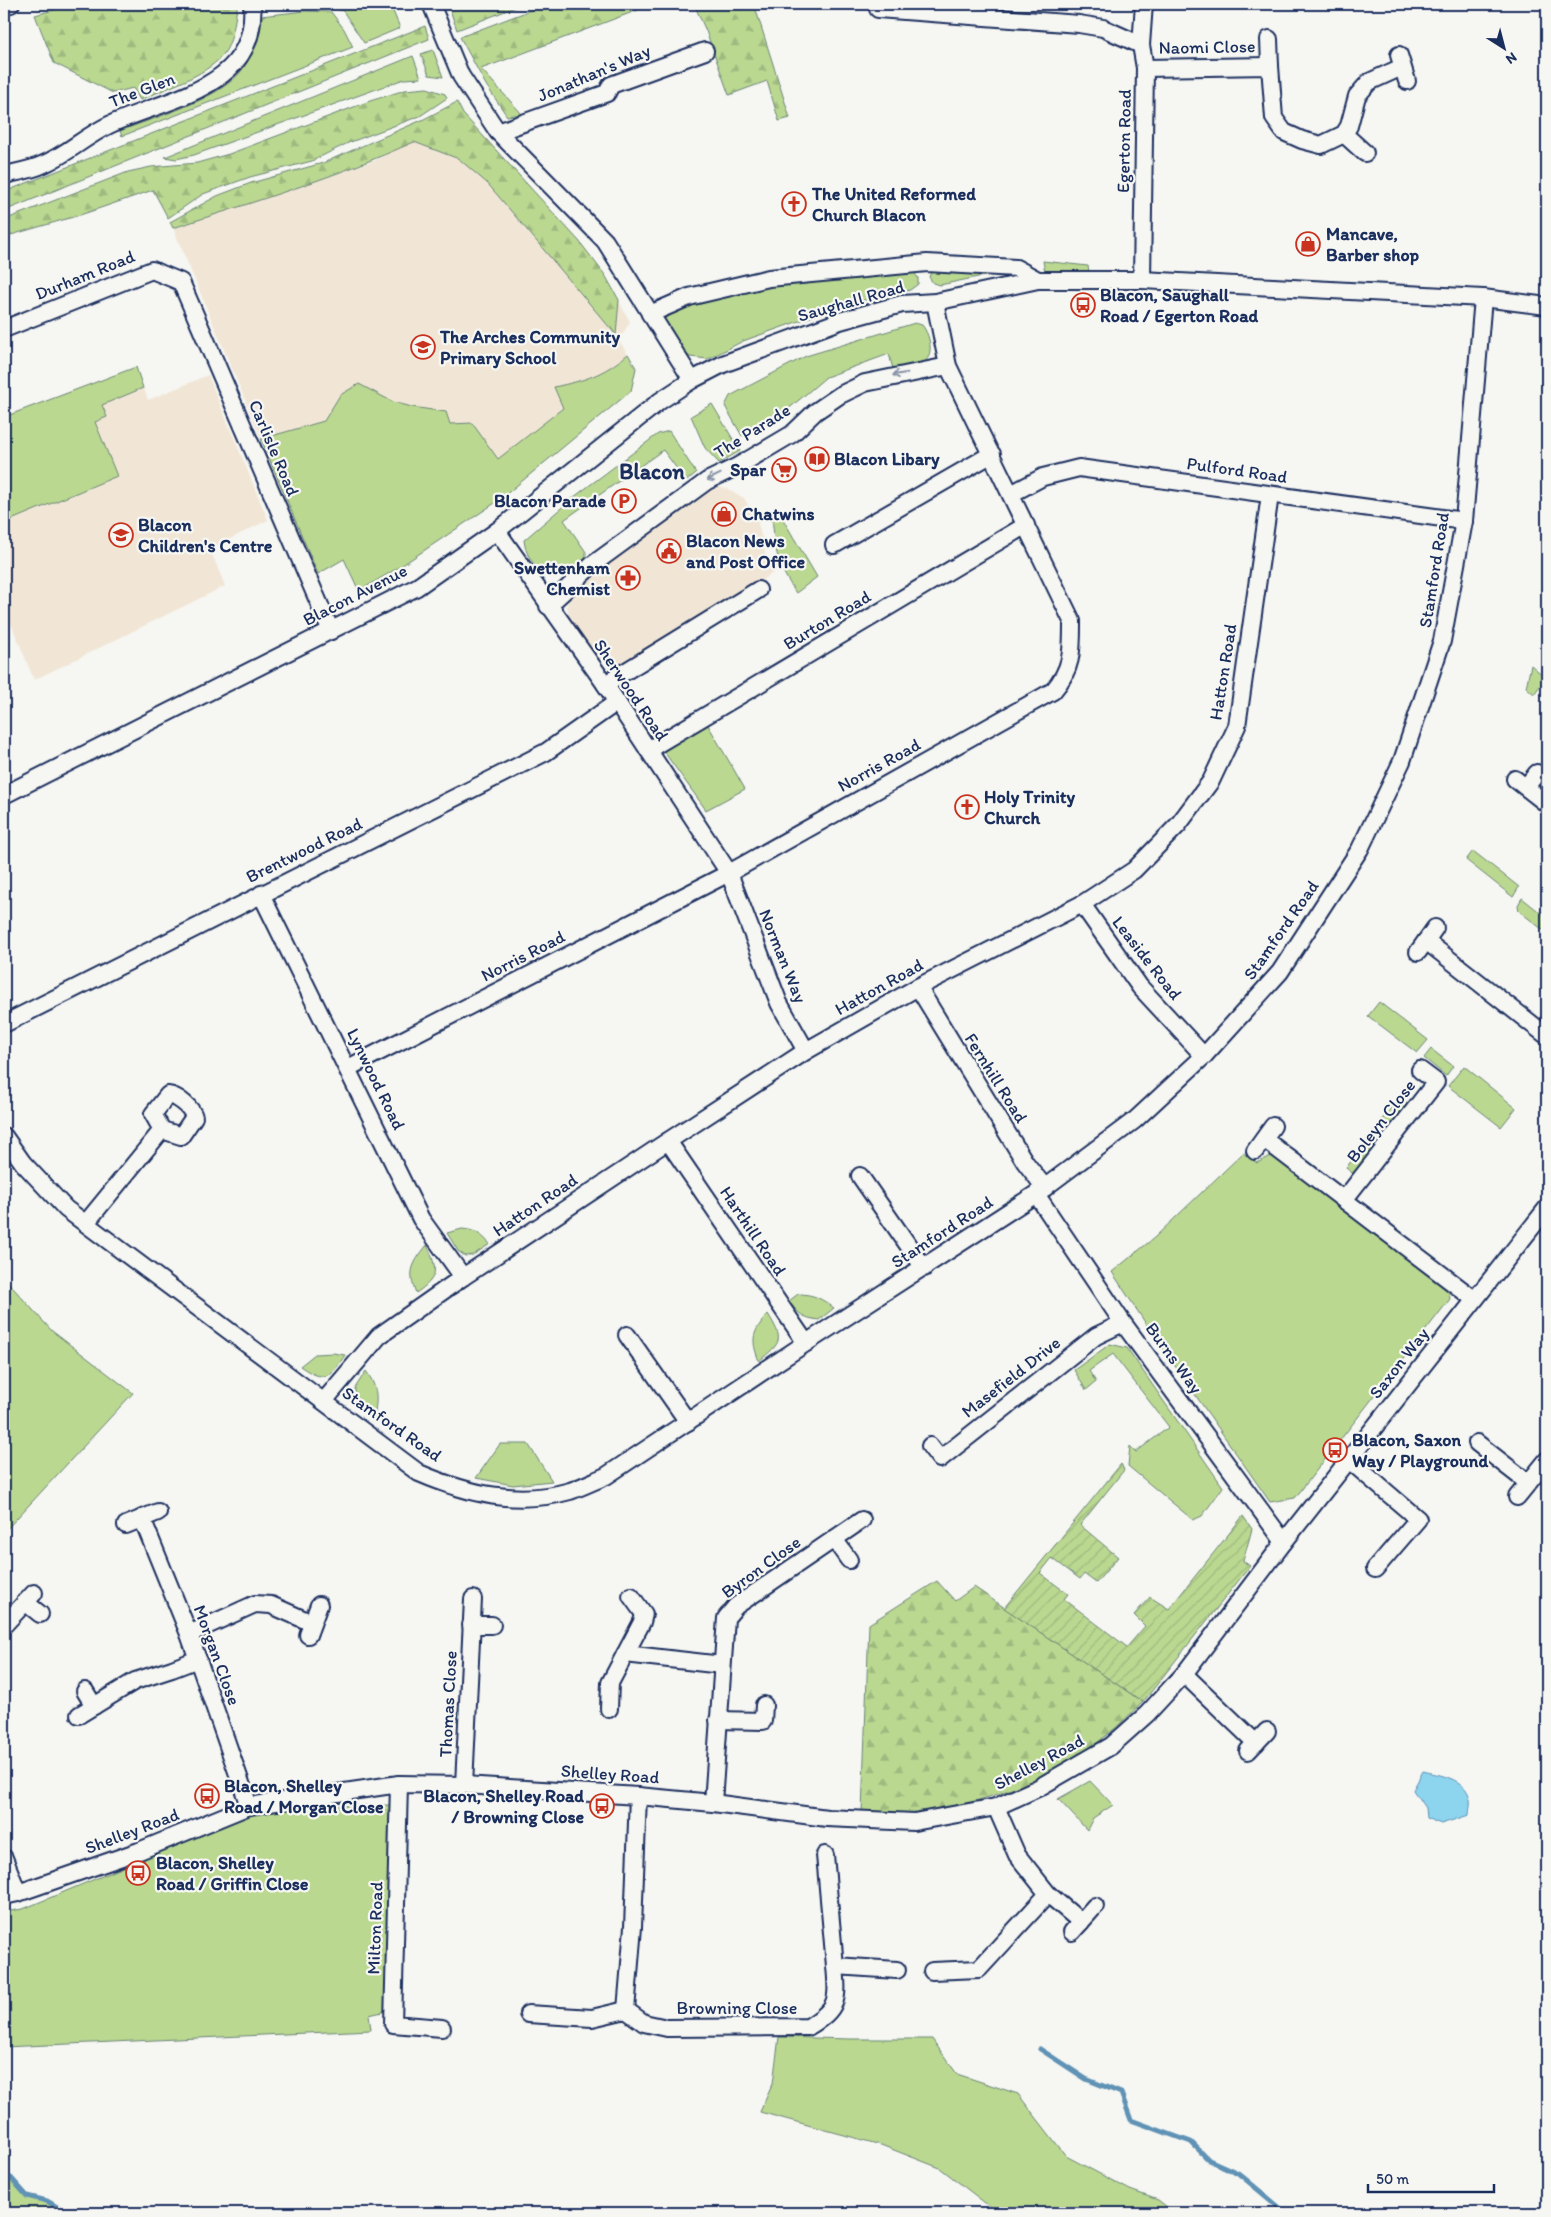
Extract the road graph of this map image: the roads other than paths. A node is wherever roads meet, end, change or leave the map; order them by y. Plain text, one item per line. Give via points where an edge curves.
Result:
1 (11, 4) edge
2 (252, 4) edge
3 (431, 4) edge
4 (1144, 4) edge
5 (4, 6) edge
6 (878, 9) dead end
7 (1269, 38) dead end
8 (1141, 45) junction
9 (705, 50) dead end
10 (1270, 66) junction
11 (1403, 67) dead end
12 (1145, 68) junction
13 (498, 132) junction
14 (1344, 134) junction
15 (1365, 152) dead end
16 (4, 176) edge
17 (1038, 280) junction
18 (1142, 280) junction
19 (181, 282) joint
20 (1483, 298) junction
21 (935, 302) junction
22 (1547, 306) edge
23 (650, 314) junction
24 (4, 329) edge
25 (948, 366) junction
26 (692, 380) junction
27 (992, 454) junction
28 (1011, 494) junction
29 (1270, 495) junction
30 (1464, 521) junction
31 (1026, 525) junction
32 (497, 531) junction
33 (834, 545) dead end
34 (758, 590) dead end
35 (548, 606) junction
36 (330, 631) junction
37 (604, 684) junction
38 (617, 702) junction
39 (648, 750) junction
40 (1537, 773) dead end
41 (4, 795) edge
42 (1547, 804) edge
43 (729, 873) junction
44 (261, 894) junction
45 (1082, 904) junction
46 (1426, 941) dead end
47 (918, 987) junction
48 (4, 1024) edge
49 (1547, 1036) edge
50 (806, 1051) junction
51 (1204, 1056) junction
52 (348, 1068) junction
53 (1420, 1070) dead end
54 (162, 1130) dead end
55 (4, 1136) edge
56 (1264, 1139) dead end
57 (668, 1141) junction
58 (860, 1176) dead end
59 (1040, 1191) junction
60 (1344, 1200) junction
61 (1547, 1208) edge
62 (86, 1223) junction
63 (924, 1268) junction
64 (463, 1277) junction
65 (1474, 1299) junction
66 (1123, 1323) junction
67 (627, 1335) dead end
68 (806, 1343) junction
69 (324, 1401) junction
70 (688, 1422) junction
71 (1477, 1443) dead end
72 (930, 1446) dead end
73 (1349, 1460) junction
74 (1547, 1460) edge
75 (1527, 1482) junction
76 (1517, 1497) dead end
77 (158, 1512) dead end
78 (142, 1518) junction
79 (862, 1520) dead end
80 (126, 1525) dead end
81 (834, 1539) junction
82 (1284, 1542) junction
83 (848, 1560) dead end
84 (1375, 1569) dead end
85 (631, 1596) dead end
86 (473, 1599) dead end
87 (319, 1605) dead end
88 (40, 1614) dead end
89 (4, 1625) edge
90 (472, 1625) junction
91 (492, 1625) dead end
92 (189, 1634) junction
93 (625, 1654) junction
94 (198, 1659) junction
95 (722, 1665) junction
96 (1184, 1674) junction
97 (85, 1691) dead end
98 (94, 1706) junction
99 (609, 1709) dead end
100 (79, 1715) dead end
101 (768, 1716) dead end
102 (718, 1720) junction
103 (1257, 1742) dead end
104 (399, 1784) junction
105 (464, 1785) junction
106 (638, 1796) junction
107 (713, 1803) junction
108 (249, 1806) junction
109 (996, 1807) junction
110 (825, 1855) dead end
111 (4, 1858) edge
112 (11, 1894) edge
113 (1048, 1894) junction
114 (1095, 1906) dead end
115 (835, 1966) junction
116 (896, 1970) dead end
117 (932, 1972) dead end
118 (626, 2010) junction
119 (528, 2014) dead end
120 (442, 2028) dead end

1 - 5 street
2 - 16 street, The Glen via 250,36 230,68 210,85 109,125 44,164
3 - 13 street via 461,76
4 - 8 street, Egerton Road
6 - 8 street via 1079,24 1104,28
7 - 10 street, Naomi Close
8 - 12 street, Egerton Road
9 - 13 street, Jonathan's Way via 611,85 606,94
10 - 12 street, Naomi Close
10 - 14 street, Naomi Close via 1274,118 1284,132 1321,144
11 - 14 street via 1369,82 1357,96
12 - 18 street, Egerton Road
13 - 23 street via 605,241
14 - 15 street
17 - 18 street, Saughall Road
17 - 21 street, Saughall Road
17 - 23 street via 1016,268 927,264 768,278 690,296
18 - 20 street, Saughall Road
19 - 24 street, Durham Road via 152,270
19 - 36 street, Carlisle Road
20 - 22 street, Saughall Road
20 - 30 street, Stamford Road
21 - 25 street, Norris Road
21 - 26 street, Saughall Road via 902,304 840,321 722,364
23 - 26 street
25 - 27 street, Norris Road
25 -> 35 street, The Parade via 865,382 840,395 815,412 792,434 707,481 592,566
26 - 32 street, Blacon Avenue via 653,407
27 - 28 street, Norris Road
27 - 33 street
28 - 29 street, Pulford Road via 1043,476 1079,468
28 - 31 street, Norris Road
29 - 30 street, Pulford Road
29 - 45 street, Hatton Road via 1237,726 1211,781 1178,825 1134,870
30 - 51 street, Stamford Road via 1442,641 1402,761 1360,850 1280,972
31 - 39 street, Burton Road
31 - 43 street, Norris Road via 1072,621 1072,655 1065,678 1054,691
32 - 35 street, Sherwood Road
32 - 36 street, Blacon Avenue via 417,587
34 - 37 street
35 - 37 street, Sherwood Road
36 - 41 street, Blacon Avenue
37 - 38 street, Sherwood Road
38 - 39 street, Sherwood Road
38 - 44 street, Brentwood Road via 546,752
39 - 43 street, Sherwood Road
40 - 42 street via 1521,783
43 - 50 street, Norman Way via 779,1003
43 - 52 street, Norris Road
44 - 48 street, Brentwood Road
44 - 52 street, Lynwood Road
45 - 47 street, Hatton Road
45 - 51 street, Leaside Road via 1140,987
46 - 49 street
47 - 50 street, Hatton Road
47 - 59 street, Fernhill Road
50 - 57 street, Hatton Road
51 - 59 street, Stamford Road via 1135,1120
52 - 64 street, Lynwood Road via 421,1219
53 - 60 street, Boleyn Close via 1436,1082
54 - 62 street
55 - 62 street, Stamford Road via 23,1163 66,1209
56 - 60 street
57 - 64 street, Hatton Road
57 - 68 street, Harthill Road
58 - 63 street
59 - 63 street, Stamford Road
59 - 66 street, Burns Way
60 - 65 street
61 - 65 street, Saxon Way
62 - 69 street, Stamford Road
63 - 68 street, Stamford Road
64 - 69 street, Hatton Road via 379,1336
65 - 73 street, Saxon Way
66 - 72 street, Masefield Drive via 1096,1336 940,1458
66 - 82 street, Burns Way
67 - 70 street
68 - 70 street, Stamford Road
69 - 70 street, Stamford Road via 420,1473 452,1487 487,1496 530,1498 570,1491 606,1476
71 - 75 street
73 - 82 street, Saxon Way
73 - 84 street via 1418,1519
74 - 75 street
75 - 76 street
77 - 78 street
78 - 80 street
78 - 92 street, Morgan Close
79 - 81 street, Byron Close
81 - 83 street
81 - 95 street, Byron Close via 736,1606 726,1618
82 - 96 street, Shelley Road
85 - 93 street via 644,1614
86 - 90 street, Thomas Close
87 - 92 street via 310,1629 270,1606 255,1604
88 - 89 street via 30,1597
90 - 91 street
90 - 105 street, Thomas Close
92 - 94 street, Morgan Close
93 - 95 street
93 - 99 street via 610,1683
94 - 98 street via 135,1681
94 - 108 street, Morgan Close
95 - 102 street, Byron Close
96 - 103 street
96 - 109 street, Shelley Road via 1111,1746 1038,1788
97 - 98 street
98 - 100 street
101 - 102 street
102 - 107 street, Byron Close
104 - 105 street, Shelley Road
104 - 108 street, Shelley Road
104 - 120 street, Milton Road via 392,2024
105 - 106 street, Shelley Road
106 - 107 street, Shelley Road
106 - 118 street via 634,1927
107 - 109 street, Shelley Road via 826,1818 914,1822
108 - 112 street, Shelley Road via 139,1851
109 - 113 street via 1016,1855
110 - 115 street, Browning Close
111 - 112 street
113 - 114 street via 1076,1927
113 - 117 street via 979,1969
115 - 116 street
115 - 118 street, Browning Close via 838,1997 826,2017 808,2027 666,2028 644,2023
118 - 119 street via 592,2018

